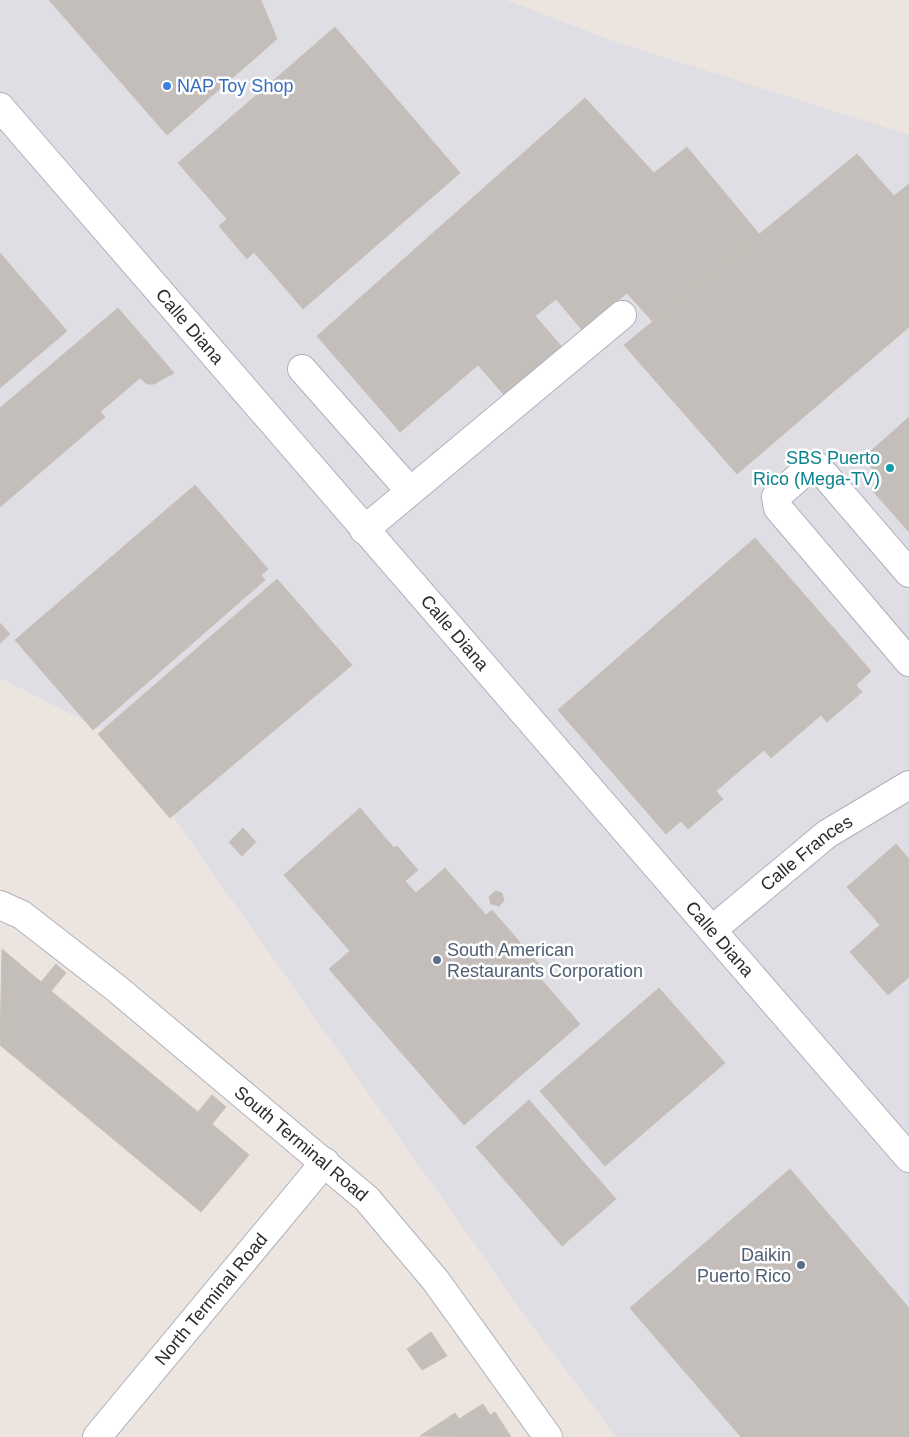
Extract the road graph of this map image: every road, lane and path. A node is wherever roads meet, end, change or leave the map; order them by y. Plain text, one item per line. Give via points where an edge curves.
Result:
1 (0, 108) edge
2 (622, 315) dead end
3 (302, 369) dead end
4 (410, 491) junction
5 (364, 530) junction
6 (909, 572) edge
7 (909, 662) edge
8 (909, 785) edge
9 (0, 905) edge
10 (712, 930) junction
11 (909, 1158) edge
12 (325, 1162) junction
13 (96, 1437) edge
14 (548, 1437) edge

1 - 5 street, Calle Diana
2 - 4 street
3 - 4 street
4 - 5 street
5 - 10 street, Calle Diana
6 - 7 street via 818,467 810,467 776,497 778,508
8 - 10 street, Calle Frances via 827,834
9 - 12 street, South Terminal Road via 22,915 116,988
10 - 11 street, Calle Diana
12 - 13 street, North Terminal Road
12 - 14 street, South Terminal Road via 367,1198 436,1281

